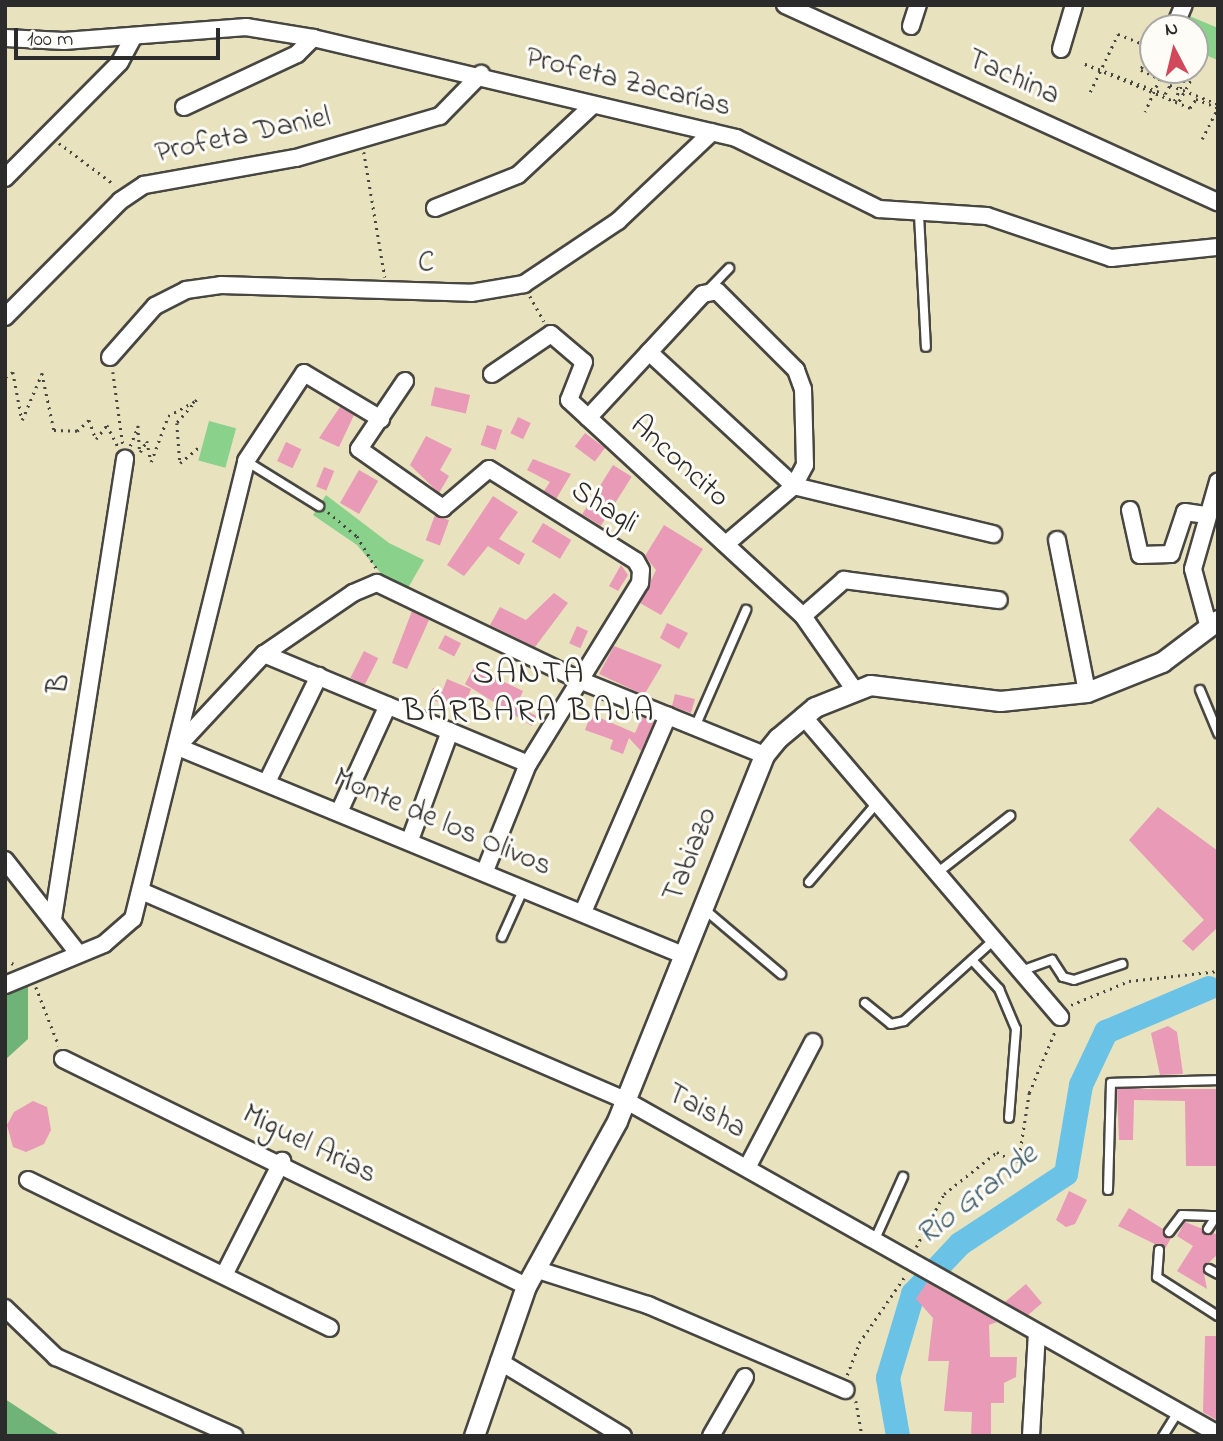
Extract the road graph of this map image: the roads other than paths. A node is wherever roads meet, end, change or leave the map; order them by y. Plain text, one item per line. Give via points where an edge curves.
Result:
1 (785, 5) edge
2 (918, 5) edge
3 (1074, 5) edge
4 (911, 26) dead end
5 (6, 38) edge
6 (133, 38) junction
7 (313, 38) junction
8 (1061, 49) dead end
9 (481, 74) junction
10 (593, 105) junction
11 (184, 107) dead end
12 (712, 132) junction
13 (5, 178) edge
14 (1218, 202) edge
15 (435, 208) dead end
16 (919, 215) junction
17 (1218, 247) edge
18 (729, 268) dead end
19 (709, 289) junction
20 (5, 317) edge
21 (926, 347) dead end
22 (649, 352) junction
23 (110, 357) road end
24 (492, 374) dead end
25 (405, 381) dead end
26 (588, 418) junction
27 (381, 419) junction
28 (125, 459) road end
29 (246, 461) junction
30 (1218, 482) edge
31 (794, 486) junction
32 (319, 506) road end
33 (1130, 510) dead end
34 (1208, 515) junction
35 (993, 534) dead end
36 (1057, 540) dead end
37 (727, 543) junction
38 (999, 600) dead end
39 (746, 610) dead end
40 (803, 616) junction
41 (1214, 624) edge
42 (264, 654) junction
43 (319, 676) junction
44 (577, 679) junction
45 (854, 689) junction
46 (1200, 690) dead end
47 (1087, 692) junction
48 (388, 705) junction
49 (668, 716) junction
50 (803, 716) junction
51 (695, 727) junction
52 (450, 731) junction
53 (1218, 733) edge
54 (178, 747) junction
55 (764, 755) junction
56 (528, 764) junction
57 (268, 780) junction
58 (877, 803) junction
59 (340, 810) junction
60 (1010, 816) dead end
61 (410, 840) junction
62 (5, 860) edge
63 (485, 872) junction
64 (937, 873) junction
65 (809, 882) dead end
66 (524, 888) junction
67 (141, 891) junction
68 (702, 908) junction
69 (583, 912) junction
70 (53, 919) junction
71 (502, 937) dead end
72 (994, 940) junction
73 (78, 953) junction
74 (683, 955) junction
75 (972, 960) junction
76 (1122, 964) dead end
77 (1021, 971) junction
78 (781, 974) dead end
79 (5, 985) edge
80 (865, 1003) dead end
81 (1060, 1017) road end
82 (813, 1042) dead end
83 (64, 1059) road end
84 (1218, 1080) edge
85 (625, 1100) junction
86 (1009, 1118) dead end
87 (282, 1161) junction
88 (748, 1166) junction
89 (903, 1177) dead end
90 (28, 1180) dead end
91 (1108, 1190) dead end
92 (1217, 1216) edge
93 (1208, 1229) dead end
94 (1168, 1232) dead end
95 (876, 1237) junction
96 (1159, 1250) dead end
97 (1209, 1269) dead end
98 (225, 1273) junction
99 (1218, 1274) edge
100 (530, 1278) junction
101 (5, 1308) edge
102 (1218, 1316) edge
103 (330, 1328) dead end
104 (1037, 1334) junction
105 (499, 1361) junction
106 (745, 1377) dead end
107 (845, 1390) road end
108 (1177, 1414) junction
109 (1218, 1434) edge
110 (234, 1436) edge
111 (474, 1436) edge
112 (624, 1436) edge
113 (711, 1436) edge
114 (1031, 1436) edge
115 (1163, 1436) edge

1 - 14 street, Tachina
2 - 4 street
3 - 8 street
5 - 6 street, Profeta Zacarías
6 - 7 street, Profeta Zacarías via 246,27
6 - 13 street via 120,62
7 - 9 street, Profeta Zacarías
7 - 11 street via 297,54
9 - 10 street, Profeta Zacarías
9 - 20 street, Profeta Daniel via 440,116 296,158 177,176 129,195
10 - 12 street, Profeta Zacarías
10 - 15 street via 518,175
12 - 16 street, Profeta Zacarías via 761,149 851,199
12 - 23 street, C via 618,221 524,284 471,293 186,290 155,306
16 - 17 street, Profeta Zacarías via 987,216 1111,258
16 - 21 lane
18 - 19 lane
19 - 22 street
19 - 31 street via 796,370 803,389 806,458
22 - 26 street
22 - 31 street
24 - 26 street, Anconcito via 503,372 551,334 584,362 566,395
25 - 27 street, Shagli
26 - 37 street, Anconcito
27 - 29 street via 304,373
27 - 44 street, Shagli via 359,449 440,507 489,469 636,561 640,583
28 - 70 street, B
29 - 32 lane
29 - 54 street
30 - 34 street
31 - 35 street
31 - 37 street
33 - 34 street via 1140,555 1171,554 1185,512
34 - 41 street via 1193,578
36 - 47 street
37 - 40 street, Anconcito
38 - 40 street via 844,580
39 - 51 lane
40 - 45 street, Anconcito
41 - 47 street, Tabiazo via 1162,663
42 - 43 street
42 - 44 street via 377,583
42 - 54 street
43 - 48 street
43 - 57 street
44 - 49 street
44 - 56 street, Shagli
45 - 47 street, Tabiazo via 892,684 1000,701
45 - 50 street, Tabiazo
46 - 53 lane
48 - 52 street
48 - 59 street
49 - 51 street
49 - 69 street
50 - 55 street, Tabiazo
50 - 58 street
51 - 55 street
52 - 56 street
52 - 61 street
54 - 57 street, Monte de los Olivos
54 - 67 street
55 - 68 street, Tabiazo
56 - 63 street, Shagli
57 - 59 street, Monte de los Olivos
58 - 64 street
58 - 65 lane
59 - 61 street, Monte de los Olivos
60 - 64 lane
61 - 63 street, Monte de los Olivos
62 - 70 street
63 - 66 street, Monte de los Olivos
64 - 72 street
66 - 69 street, Monte de los Olivos
66 - 71 lane
67 - 73 street via 121,934
67 - 85 street, Taisha
68 - 74 street, Tabiazo
68 - 78 lane
69 - 74 street, Monte de los Olivos
70 - 73 street
72 - 75 lane
72 - 77 street
73 - 79 street
74 - 85 street, Tabiazo
75 - 80 lane via 904,1021 891,1024
75 - 86 lane via 999,989 1016,1028
76 - 77 lane via 1074,980 1063,977 1052,960
77 - 81 street
82 - 88 street
83 - 87 street, Miguel Arias
84 - 91 lane via 1111,1083
85 - 88 street, Taisha
85 - 100 street, Tabiazo
87 - 98 street
87 - 100 street, Miguel Arias
88 - 95 street, Taisha
89 - 95 lane
90 - 98 street
92 - 93 lane
92 - 94 lane via 1182,1215
95 - 104 street, Taisha
96 - 102 lane via 1157,1277
97 - 99 lane
98 - 103 street
100 - 105 street, Tabiazo
100 - 107 street, Miguel Arias via 648,1305
101 - 110 street via 56,1357
104 - 108 street, Taisha
104 - 114 street
105 - 111 street, Tabiazo
105 - 112 street
106 - 113 street
108 - 109 street, Taisha
108 - 115 lane

